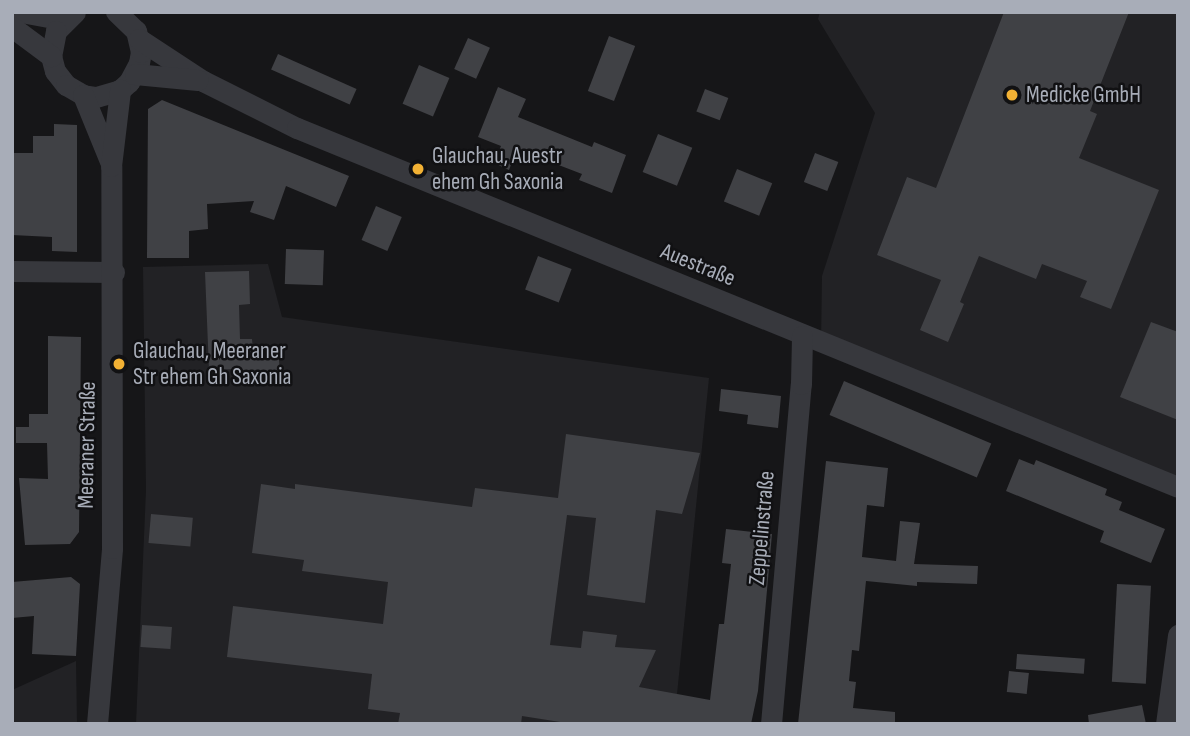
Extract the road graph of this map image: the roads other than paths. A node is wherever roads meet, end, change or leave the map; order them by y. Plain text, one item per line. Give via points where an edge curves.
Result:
1 (21, 12) edge
2 (117, 12) edge
3 (70, 16) edge
4 (12, 27) edge
5 (139, 39) junction
6 (51, 56) junction
7 (135, 74) junction
8 (203, 81) junction
9 (120, 90) junction
10 (83, 95) junction
11 (111, 166) junction
12 (12, 271) edge
13 (114, 272) junction
14 (802, 336) junction
15 (1178, 487) edge
16 (1178, 635) edge
17 (97, 724) edge
18 (771, 724) edge
19 (1166, 724) edge

1 - 3 street
2 - 5 street, Auestraße
3 - 6 street via 52,43
4 - 6 street
5 - 7 street
5 - 8 street, Auestraße
6 - 10 street via 60,78
7 - 8 street, Auestraße
7 - 9 street
8 - 14 street, Auestraße via 298,128
9 - 10 street
9 - 11 street, Meeraner Straße
10 - 11 street, Meeraner Straße
11 - 13 street, Meeraner Straße
12 - 13 street
13 - 17 street, Meeraner Straße via 112,548
14 - 15 street, Auestraße
14 - 18 street, Zeppelinstraße
16 - 19 street

